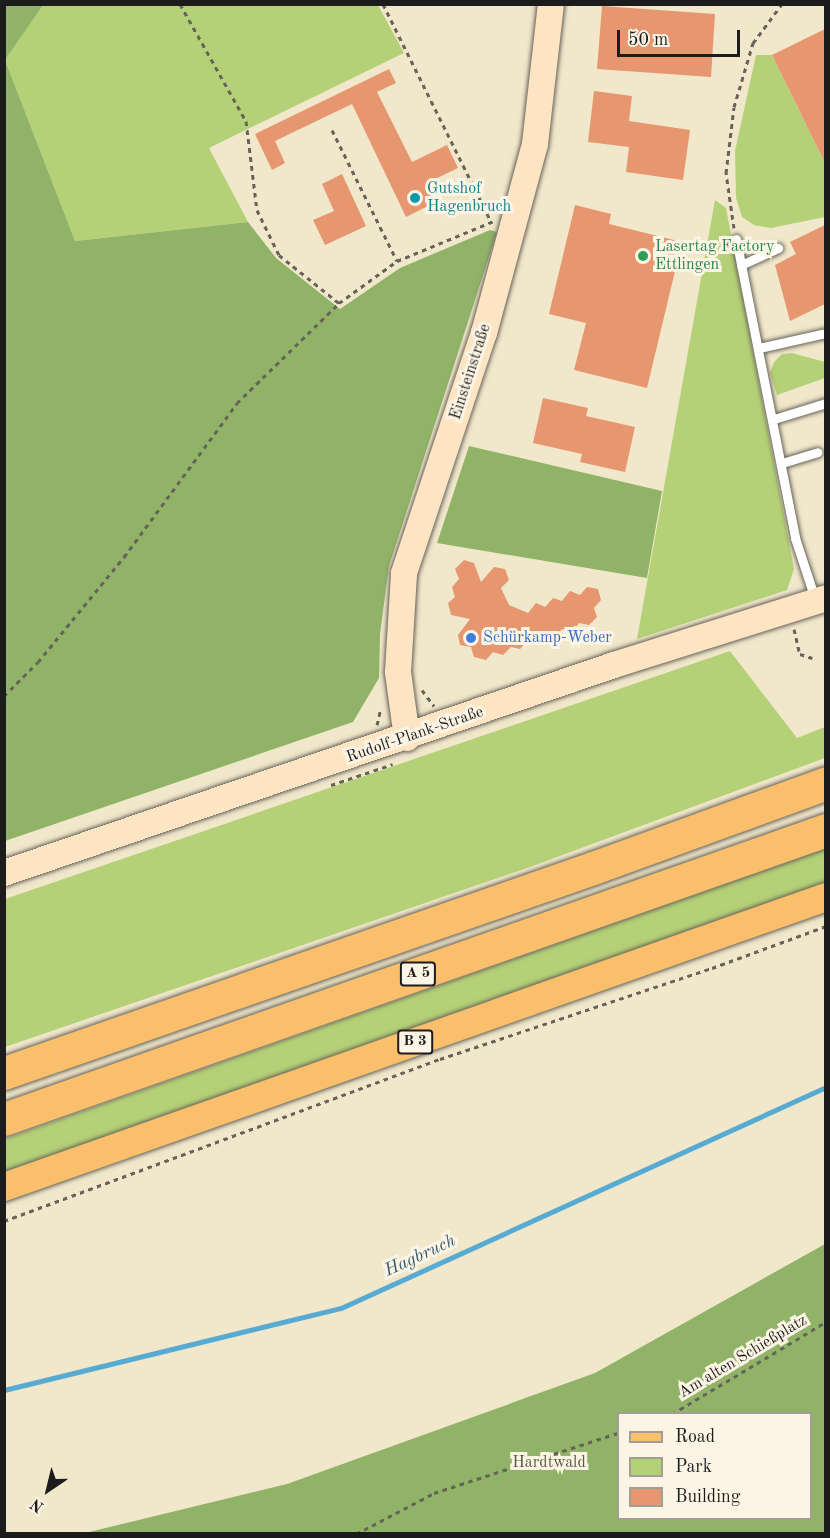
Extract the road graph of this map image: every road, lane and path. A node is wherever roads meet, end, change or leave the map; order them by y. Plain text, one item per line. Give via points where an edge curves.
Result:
1 (180, 4) edge
2 (383, 4) edge
3 (551, 4) edge
4 (782, 4) edge
5 (332, 130) dead end
6 (502, 224) junction
7 (736, 238) joint
8 (778, 248) dead end
9 (397, 261) junction
10 (741, 265) junction
11 (339, 303) junction
12 (825, 333) edge
13 (759, 348) junction
14 (825, 403) edge
15 (774, 419) junction
16 (817, 452) dead end
17 (782, 463) junction
18 (821, 600) edge
19 (793, 626) dead end
20 (812, 658) dead end
21 (4, 696) edge
22 (407, 738) junction
23 (825, 783) edge
24 (825, 830) edge
25 (4, 873) edge
26 (825, 897) edge
27 (825, 926) edge
28 (4, 1073) edge
29 (4, 1119) edge
30 (4, 1186) edge
31 (4, 1221) edge
32 (825, 1322) edge
33 (674, 1412) edge
34 (617, 1433) edge
35 (356, 1533) edge

1 - 11 path via 246,121 257,210 279,255
2 - 6 path
3 - 6 main road, Einsteinstraße via 535,144
4 - 7 path via 753,43 734,107 726,173
5 - 9 path
6 - 9 path
6 - 22 main road, Einsteinstraße via 484,333 404,573 398,672
7 - 10 lane
8 - 10 lane
9 - 11 path
10 - 13 lane
11 - 21 path via 237,403 124,556 38,662
12 - 13 lane
13 - 15 lane
14 - 15 lane
15 - 17 lane
16 - 17 lane
17 - 18 lane via 795,538
18 - 22 main road, Rudolf-Plank-Straße
19 - 20 path via 800,654
22 - 25 main road, Rudolf-Plank-Straße
23 - 28 highway, A 5
24 - 29 highway, A 5
26 - 30 main road, B 3
27 - 31 path via 429,1063
32 - 33 path, Am alten Schießplatz
34 - 35 path via 434,1493

